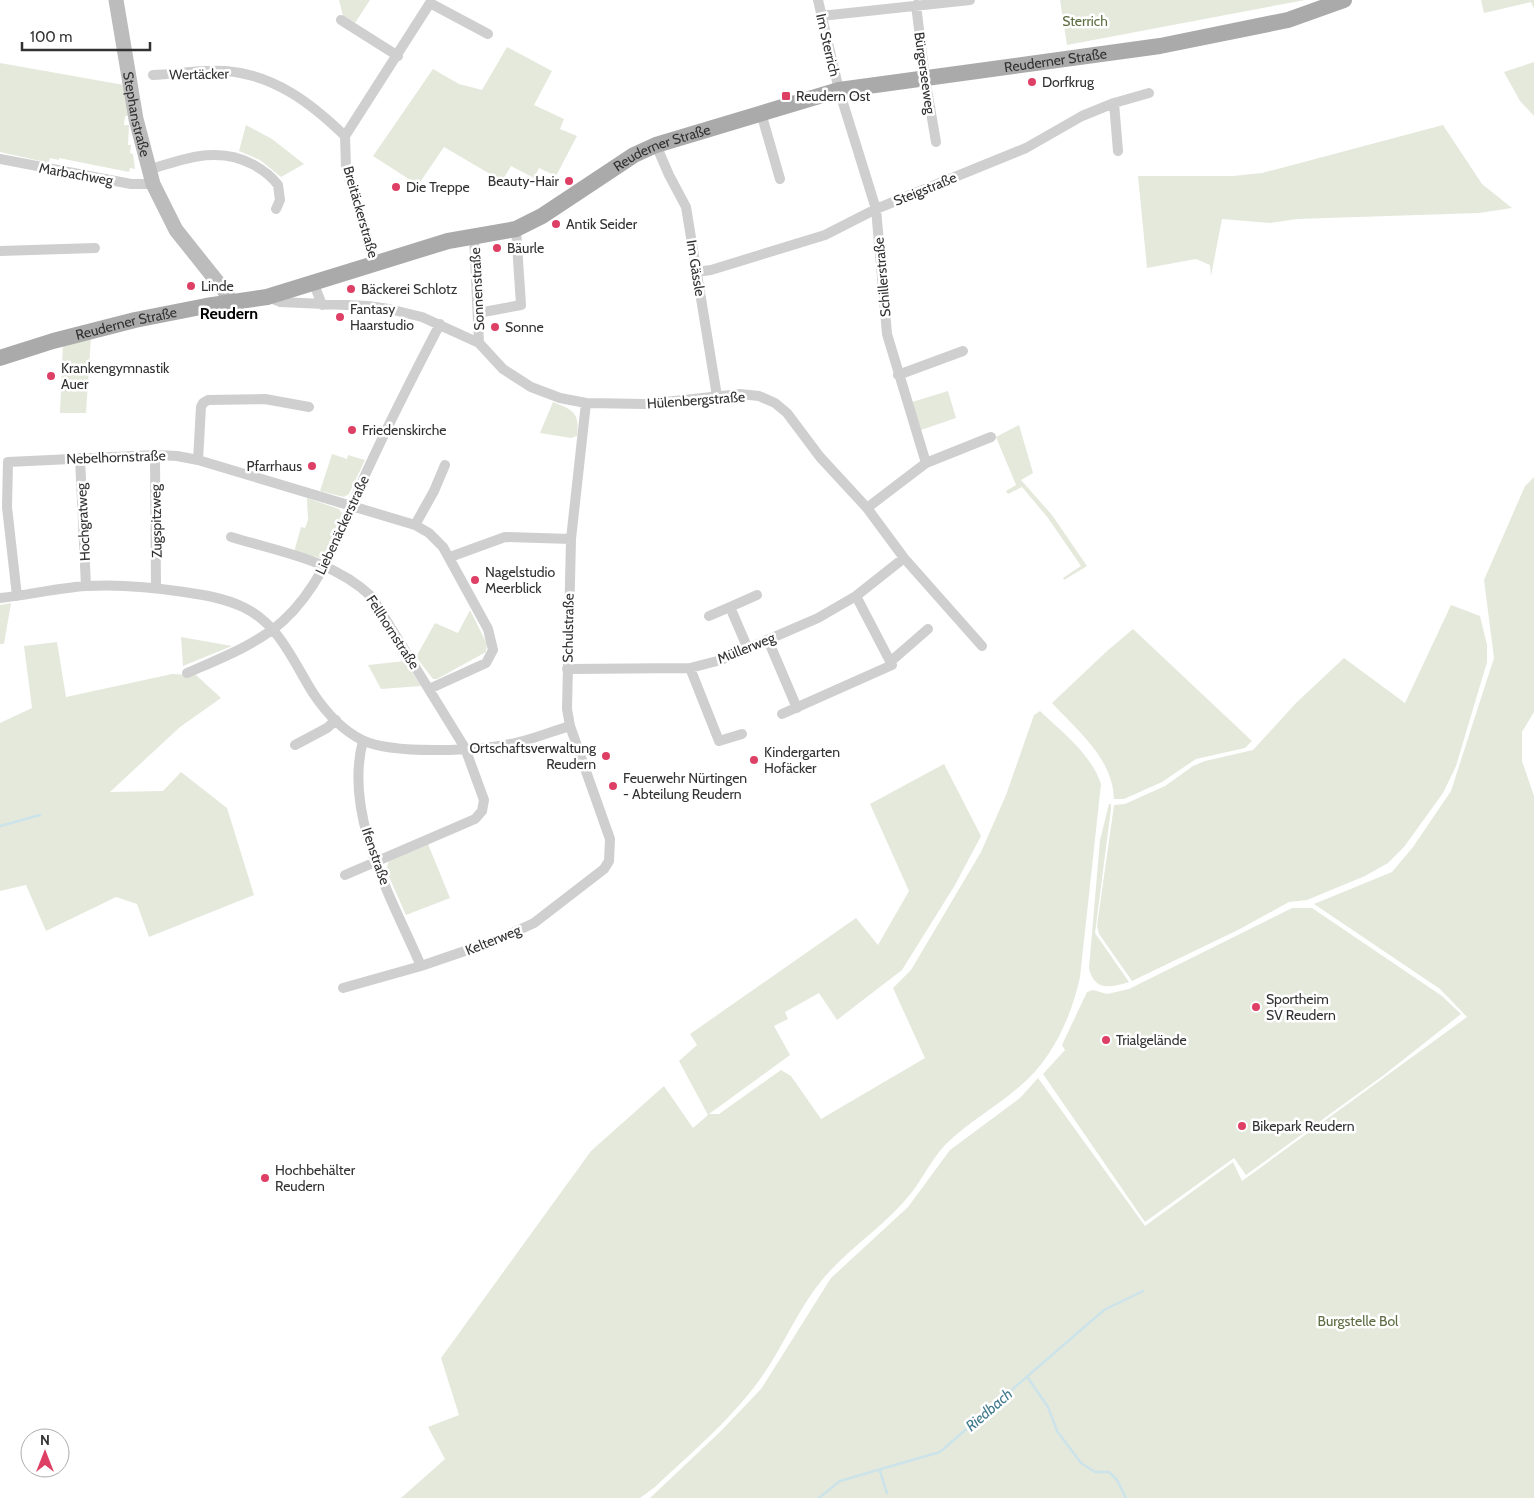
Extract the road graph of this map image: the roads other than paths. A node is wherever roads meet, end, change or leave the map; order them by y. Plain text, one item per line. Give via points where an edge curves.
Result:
1 (116, 0) edge
2 (818, 0) edge
3 (964, 0) edge
4 (970, 0) edge
5 (1344, 0) edge
6 (916, 5) junction
7 (821, 16) junction
8 (341, 20) dead end
9 (488, 34) dead end
10 (398, 56) junction
11 (153, 75) dead end
12 (925, 78) junction
13 (839, 90) junction
14 (1149, 93) dead end
15 (1114, 103) junction
16 (761, 113) junction
17 (345, 136) junction
18 (936, 142) dead end
19 (656, 145) junction
20 (1118, 151) dead end
21 (0, 159) edge
22 (148, 170) junction
23 (780, 179) dead end
24 (152, 184) junction
25 (276, 209) dead end
26 (876, 209) junction
27 (516, 229) junction
28 (474, 235) junction
29 (94, 248) dead end
30 (0, 251) edge
31 (376, 265) junction
32 (696, 272) junction
33 (314, 284) junction
34 (267, 297) junction
35 (230, 303) junction
36 (322, 305) junction
37 (478, 313) junction
38 (440, 324) junction
39 (479, 343) junction
40 (963, 351) dead end
41 (0, 358) edge
42 (898, 375) junction
43 (717, 396) junction
44 (586, 404) junction
45 (309, 408) dead end
46 (991, 437) dead end
47 (155, 455) junction
48 (80, 458) junction
49 (198, 460) junction
50 (926, 463) junction
51 (445, 465) dead end
52 (350, 506) junction
53 (4, 507) edge
54 (867, 508) junction
55 (415, 525) junction
56 (232, 537) dead end
57 (571, 539) junction
58 (450, 557) junction
59 (904, 558) junction
60 (325, 565) junction
61 (86, 586) junction
62 (156, 588) junction
63 (757, 595) dead end
64 (17, 596) junction
65 (856, 596) junction
66 (0, 598) edge
67 (730, 607) junction
68 (709, 616) dead end
69 (272, 629) junction
70 (928, 629) dead end
71 (768, 640) junction
72 (982, 646) dead end
73 (748, 649) junction
74 (890, 662) junction
75 (690, 668) junction
76 (567, 669) junction
77 (187, 673) dead end
78 (429, 689) junction
79 (797, 708) junction
80 (782, 714) dead end
81 (336, 720) junction
82 (570, 726) junction
83 (742, 734) dead end
84 (363, 741) junction
85 (295, 745) dead end
86 (464, 748) junction
87 (611, 845) joint
88 (376, 863) junction
89 (345, 875) dead end
90 (421, 966) junction
91 (343, 988) dead end

1 - 22 street, Stephanstraße via 134,110
2 - 7 street, Im Sterrich
3 - 4 street
3 - 6 street
5 - 12 main road, Reuderner Straße via 1288,20 1160,46
6 - 7 street
6 - 12 street, Bürgerseeweg
7 - 13 street, Im Sterrich
8 - 10 street
9 - 10 street via 430,3
10 - 17 street
11 - 17 street, Wertäcker via 227,71 255,77 292,91
12 - 13 main road, Reuderner Straße
12 - 18 street, Bürgerseeweg
13 - 16 main road, Reuderner Straße
13 - 26 street, Schillerstraße
14 - 15 street, Steigstraße
15 - 20 street
15 - 26 street, Steigstraße via 1082,116 1026,148
16 - 19 main road, Reuderner Straße
16 - 23 street
17 - 31 street, Breitäckerstraße via 346,168
19 - 27 main road, Reuderner Straße via 634,155 542,216
19 - 32 street, Im Gässle via 686,207
21 - 24 street, Marbachweg via 122,183
22 - 24 street, Stephanstraße
22 - 25 street, Stephanstraße via 206,154 236,157 276,181 280,193
24 - 35 street, Stephanstraße via 176,230 227,294
26 - 32 street, Steigstraße via 825,235
26 - 42 street, Schillerstraße via 887,334
27 - 28 main road, Reuderner Straße
27 - 37 street via 521,305
28 - 31 main road, Reuderner Straße
28 - 37 street, Sonnenstraße
29 - 30 street
31 - 33 main road, Reuderner Straße
32 - 43 street, Im Gässle
33 - 34 main road, Reuderner Straße
33 - 36 street
34 - 35 main road, Reuderner Straße
34 - 36 street, Hülenbergstraße via 280,302
35 - 41 main road, Reuderner Straße via 174,311 109,326
36 - 38 street, Hülenbergstraße via 389,309
37 - 39 street, Sonnenstraße
38 - 39 street, Hülenbergstraße
38 - 52 street, Liebenäckerstraße via 398,403
39 - 44 street, Hülenbergstraße via 503,369 531,387
40 - 42 street
42 - 50 street, Schillerstraße
43 - 44 street, Hülenbergstraße via 646,404
43 - 54 street, Hülenbergstraße via 759,396 775,403
44 - 57 street, Schulstraße
45 - 49 street via 265,399 208,400 201,408
46 - 50 street
47 - 48 street, Nebelhornstraße
47 - 49 street, Nebelhornstraße
47 - 62 street, Zugspitzweg
48 - 53 street, Nebelhornstraße via 8,462
48 - 61 street, Hochgratweg
49 - 52 street, Nebelhornstraße
50 - 54 street
51 - 55 street
52 - 55 street, Nebelhornstraße
52 - 60 street, Liebenäckerstraße
53 - 64 street, Nebelhornstraße
54 - 59 street, Hülenbergstraße
55 - 58 street via 429,533
56 - 60 street, Fellhornstraße
57 - 58 street via 505,537
57 - 76 street, Schulstraße
58 - 78 street via 488,629 493,650 486,663
59 - 65 street, Müllerweg
59 - 72 street, Hülenbergstraße
60 - 69 street, Liebenäckerstraße via 298,606
60 - 78 street, Fellhornstraße via 359,584 372,596
61 - 62 street
61 - 64 street
62 - 69 street via 214,597 242,607
63 - 67 street
64 - 66 street
65 - 71 street, Müllerweg via 818,618
65 - 74 street
67 - 68 street
67 - 73 street
69 - 77 street, Liebenäckerstraße via 220,659
69 - 81 street via 281,637 314,694
70 - 74 street
71 - 73 street, Müllerweg
71 - 79 street
73 - 75 street, Müllerweg
74 - 79 street via 892,665
75 - 76 street, Müllerweg
75 - 83 street via 719,741
76 - 82 street, Schulstraße
78 - 86 street, Fellhornstraße
79 - 80 street
81 - 84 street
81 - 85 street
82 - 86 street via 518,743
82 - 87 street, Schulstraße
84 - 86 street via 405,749
84 - 88 street, Ifenstraße via 358,788
86 - 88 street, Fellhornstraße via 484,800 482,811 475,819
87 - 90 street, Kelterweg via 609,861 604,869 534,923 497,940
88 - 89 street, Fellhornstraße
88 - 90 street, Ifenstraße
90 - 91 street, Kelterweg

